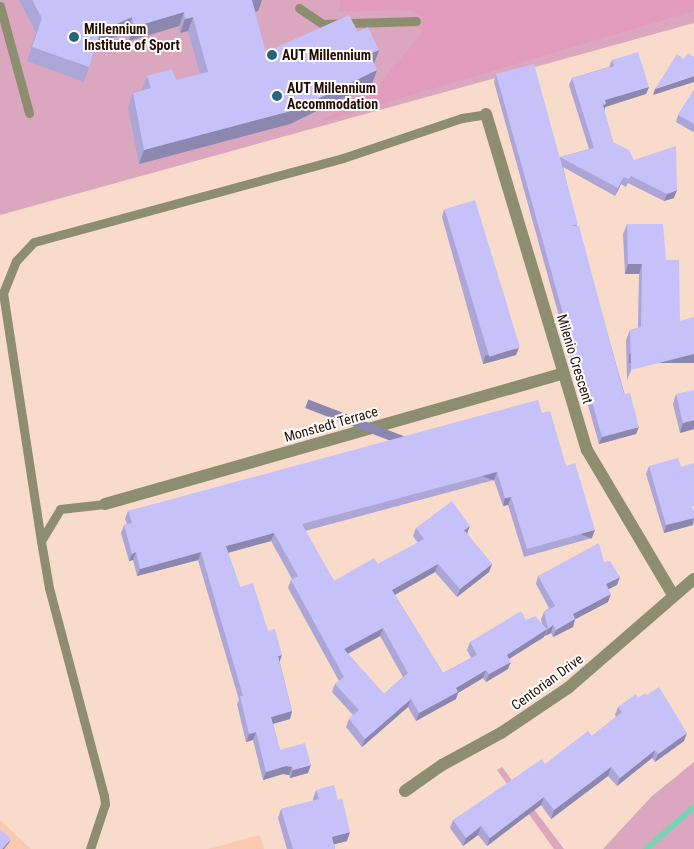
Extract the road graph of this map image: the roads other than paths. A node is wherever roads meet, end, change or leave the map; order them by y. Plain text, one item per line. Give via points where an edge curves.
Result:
1 (0, 6) edge
2 (299, 8) dead end
3 (416, 21) dead end
4 (29, 113) dead end
5 (486, 114) joint
6 (564, 373) junction
7 (106, 504) joint
8 (41, 541) junction
9 (694, 579) edge
10 (673, 595) junction
11 (405, 792) dead end
12 (90, 849) edge

1 - 4 lane
2 - 3 lane via 323,24
5 - 6 street, Milenio Crescent
5 - 8 lane via 462,118 324,164 34,242 16,261 3,293
6 - 7 street, Monstedt Terrace
6 - 10 street, Milenio Crescent via 587,450
7 - 8 lane via 60,509
8 - 12 lane via 50,588 104,796
9 - 10 street, Centorian Drive
10 - 11 street, Centorian Drive via 568,688 502,733 442,765

